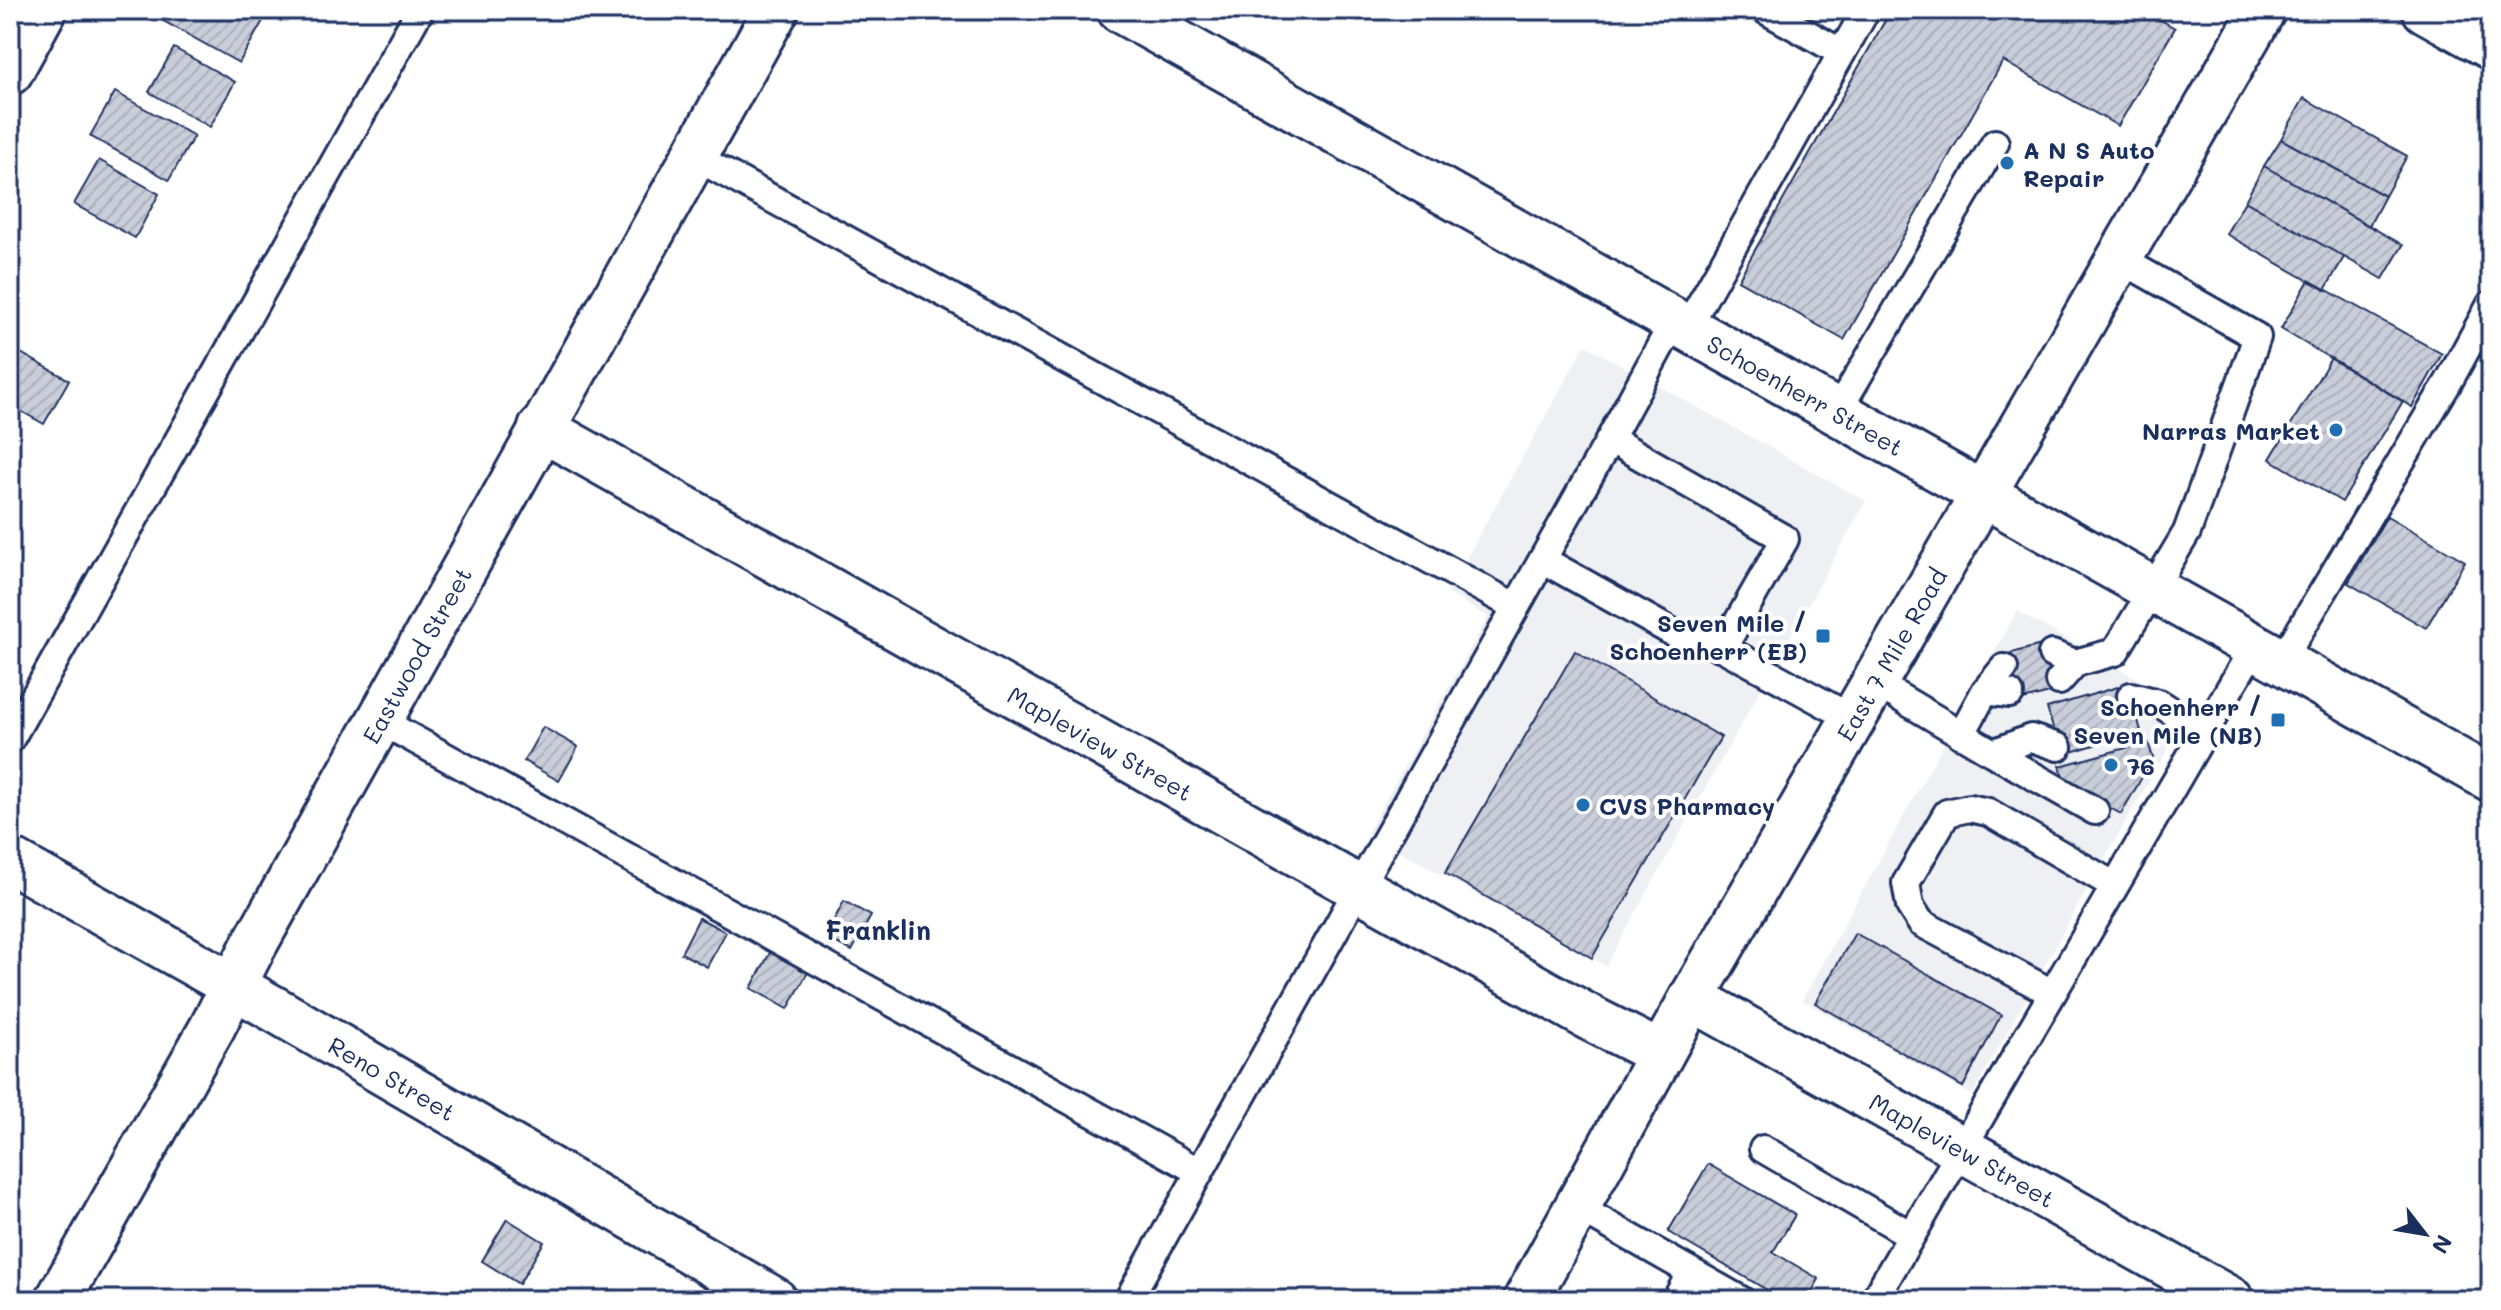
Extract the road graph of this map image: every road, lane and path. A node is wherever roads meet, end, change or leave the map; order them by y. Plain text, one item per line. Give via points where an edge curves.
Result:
1 (44, 10) edge
2 (420, 10) edge
3 (776, 10) edge
4 (1120, 10) edge
5 (1765, 10) edge
6 (1866, 10) edge
7 (2263, 10) edge
8 (2425, 10) edge
9 (2491, 47) edge
10 (1842, 53) junction
11 (10, 72) edge
12 (1995, 143) dead end
13 (694, 156) junction
14 (2120, 259) junction
15 (2491, 304) edge
16 (1681, 325) junction
17 (1837, 412) junction
18 (541, 428) junction
19 (1610, 439) junction
20 (1982, 494) junction
21 (1543, 560) junction
22 (2153, 590) junction
23 (1516, 607) junction
24 (1723, 648) junction
25 (2268, 654) junction
26 (2062, 666) dead end
27 (2004, 668) dead end
28 (2131, 696) dead end
29 (1864, 701) junction
30 (2159, 703) junction
31 (2050, 718) dead end
32 (379, 720) junction
33 (2139, 722) dead end
34 (2204, 732) junction
35 (1961, 735) junction
36 (2031, 738) junction
37 (10, 740) edge
38 (2058, 747) dead end
39 (1993, 753) junction
40 (2491, 779) edge
41 (2095, 811) dead end
42 (10, 860) edge
43 (2115, 886) junction
44 (1359, 888) junction
45 (233, 986) junction
46 (2052, 993) junction
47 (1692, 998) junction
48 (1661, 1054) junction
49 (1961, 1148) junction
50 (1763, 1149) dead end
51 (1200, 1172) junction
52 (1577, 1207) junction
53 (1911, 1235) junction
54 (1691, 1272) junction
55 (58, 1300) edge
56 (774, 1300) edge
57 (1128, 1300) edge
58 (1526, 1300) edge
59 (1676, 1300) edge
60 (1741, 1300) edge
61 (1874, 1300) edge
62 (2231, 1300) edge

1 - 11 street
2 - 37 lane
3 - 13 street, Eastwood Street
4 - 16 street, Schoenherr Street
5 - 10 lane
6 - 10 lane
7 - 14 street, East 7 Mile Road
8 - 9 street
10 - 16 lane
12 - 17 lane
13 - 18 street, Eastwood Street
13 - 23 lane
14 - 20 street, East 7 Mile Road
14 - 22 lane via 2257,337 2187,532
15 - 25 lane via 2449,381
16 - 17 street, Schoenherr Street
16 - 19 lane
17 - 20 street, Schoenherr Street
18 - 32 street, Eastwood Street
18 - 44 street, Mapleview Street
19 - 21 lane
19 - 24 lane via 1785,539
20 - 22 street, Schoenherr Street
20 - 29 street, East 7 Mile Road
21 - 23 lane
21 - 24 lane via 1672,632
22 - 25 street, Schoenherr Street
22 - 26 lane via 2115,652
23 - 44 lane
24 - 29 lane
25 - 34 lane
25 - 40 street, Schoenherr Street
27 - 35 lane via 1998,693
28 - 30 lane
29 - 35 lane
29 - 47 street, East 7 Mile Road
30 - 33 lane
30 - 34 lane
31 - 36 lane
32 - 45 street, Eastwood Street
32 - 51 lane
34 - 43 lane
35 - 39 lane
36 - 38 lane
36 - 39 lane
39 - 41 lane
42 - 45 street, Reno Street
43 - 46 lane
43 - 46 lane via 1988,812 1969,808 1947,813 1906,883 1910,906 1921,923
44 - 48 street, Mapleview Street
44 - 51 lane
45 - 55 street, Eastwood Street
45 - 56 street, Reno Street
46 - 49 lane
47 - 48 street, East 7 Mile Road
47 - 49 street, Mapleview Street
48 - 52 street, East 7 Mile Road
49 - 53 lane
49 - 62 street, Mapleview Street
50 - 53 lane
51 - 57 lane
52 - 54 lane
52 - 58 street, East 7 Mile Road
53 - 61 lane
54 - 59 lane
54 - 60 lane

